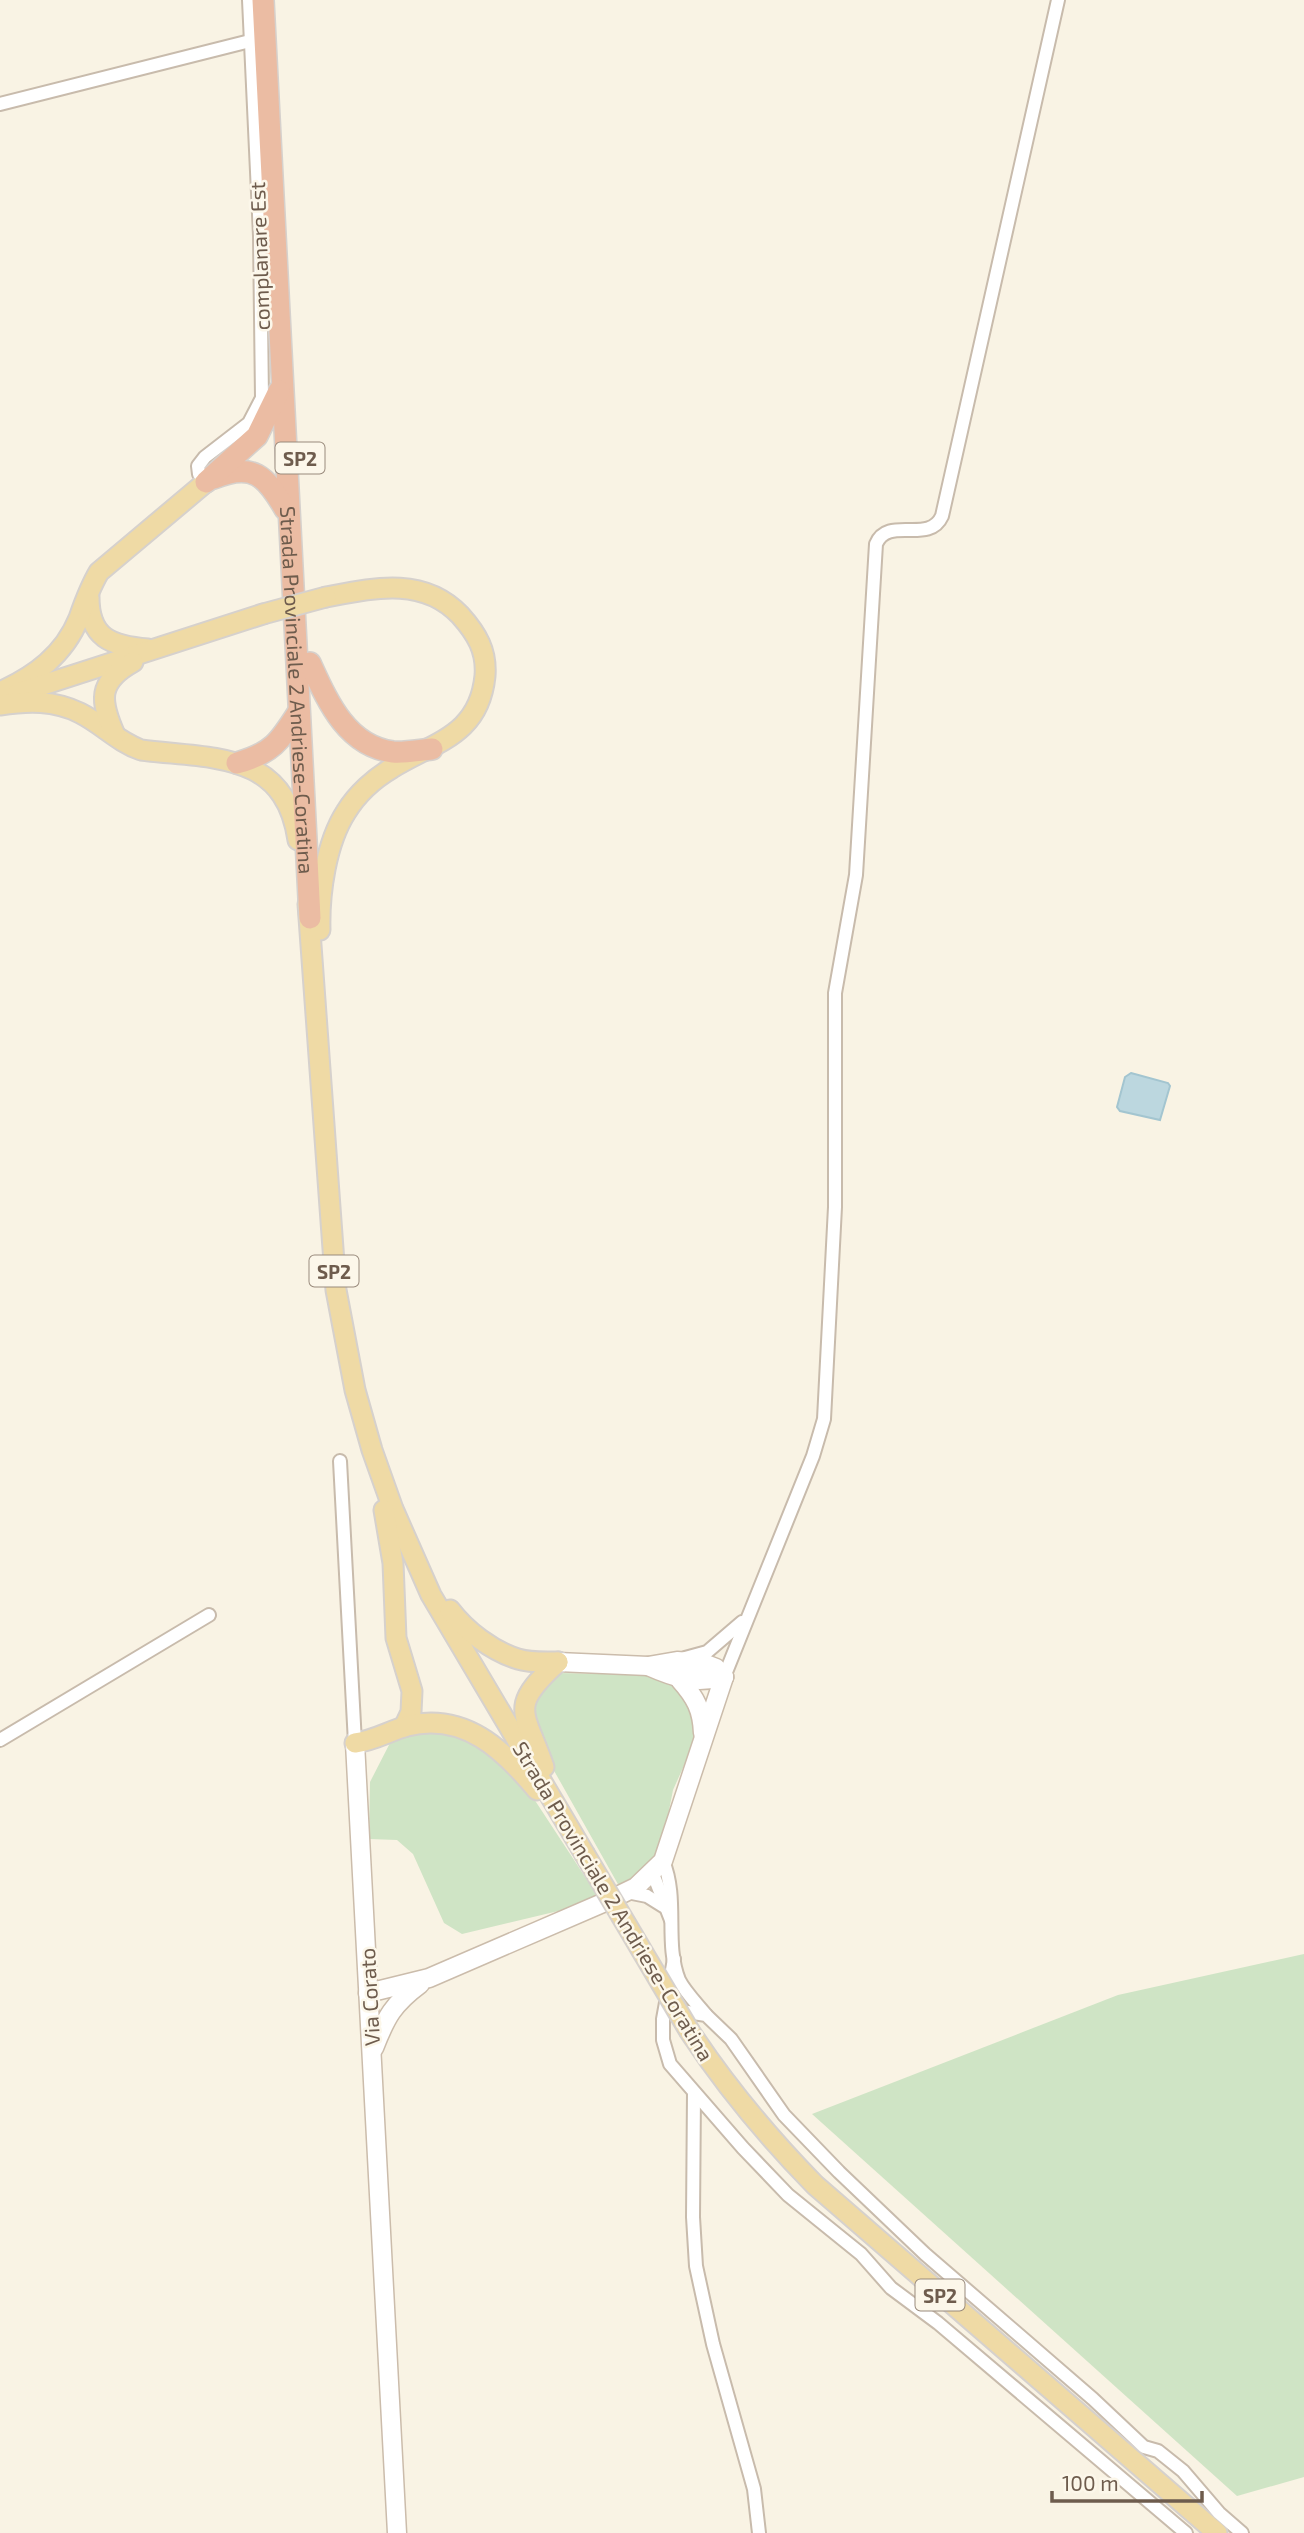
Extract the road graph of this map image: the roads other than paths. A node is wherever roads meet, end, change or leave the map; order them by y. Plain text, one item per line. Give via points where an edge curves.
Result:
1 (249, 0) edge
2 (262, 0) edge
3 (276, 0) edge
4 (1058, 0) edge
5 (250, 41) junction
6 (0, 104) edge
7 (281, 386) junction
8 (206, 482) junction
9 (288, 515) junction
10 (89, 589) junction
11 (157, 649) junction
12 (310, 663) junction
13 (0, 692) edge
14 (0, 699) edge
15 (0, 705) edge
16 (299, 711) junction
17 (115, 736) junction
18 (432, 749) junction
19 (237, 763) junction
20 (315, 917) junction
21 (372, 1450) junction
22 (340, 1461) dead end
23 (418, 1567) junction
24 (209, 1615) dead end
25 (747, 1616) junction
26 (677, 1661) junction
27 (558, 1662) junction
28 (648, 1666) junction
29 (724, 1677) junction
30 (680, 1680) junction
31 (404, 1727) junction
32 (0, 1740) edge
33 (355, 1743) junction
34 (704, 1744) junction
35 (556, 1806) junction
36 (573, 1834) junction
37 (658, 1867) junction
38 (627, 1892) junction
39 (663, 1906) junction
40 (673, 1923) junction
41 (674, 1959) junction
42 (429, 1978) junction
43 (369, 1993) junction
44 (398, 2001) junction
45 (706, 2015) junction
46 (663, 2019) junction
47 (372, 2055) junction
48 (694, 2093) junction
49 (397, 2533) edge
50 (759, 2533) edge
51 (1186, 2533) edge
52 (1217, 2533) edge
53 (1242, 2533) edge

1 - 5 street, complanare Est
2 - 7 highway, Strada Provinciale 2 Andriese-Coratina / SP2
3 - 12 highway, Strada Provinciale 2 Andriese-Coratina / SP2
4 - 25 street via 942,516 928,529 889,530 876,544 856,875 835,1004 835,1207 824,1419
5 - 6 street
5 - 8 street, complanare Est via 262,398 250,423 198,466
7 - 8 highway via 257,436
7 - 9 highway, Strada Provinciale 2 Andriese-Coratina / SP2
8 - 9 highway via 231,471 260,476 272,486
8 - 10 main road via 99,572
9 - 16 highway, Strada Provinciale 2 Andriese-Coratina / SP2
10 - 11 main road via 93,625 106,640
10 - 13 main road via 78,620 47,665
11 - 14 main road
11 - 17 main road via 117,671 106,687 103,708
11 - 18 main road, bridge via 326,597 385,586 421,590 450,605 477,634 486,662 484,689 473,715 456,734
12 - 18 highway via 342,725 366,743 393,752
12 - 20 highway, Strada Provinciale 2 Andriese-Coratina / SP2
15 - 17 main road via 51,703 80,713
16 - 19 highway via 270,751
16 - 20 highway, Strada Provinciale 2 Andriese-Coratina / SP2
17 - 19 main road via 141,750
18 - 20 main road via 393,767 346,811 333,838
19 - 20 main road via 267,776 294,813
20 - 21 main road, Strada Provinciale 2 Andriese-Coratina / SP2 via 321,1087 336,1290
21 - 23 main road, Strada Provinciale 2 Andriese-Coratina / SP2
21 - 31 main road via 393,1563 396,1637 412,1691 411,1712
22 - 33 street, Via Corato
23 - 27 main road via 460,1624 485,1642 519,1660
23 - 35 main road, Strada Provinciale 2 Andriese-Coratina / SP2
24 - 32 street
25 - 26 street via 707,1652
25 - 29 street
26 - 28 main road
26 - 29 main road via 703,1663
27 - 28 main road
27 - 35 main road via 531,1688 523,1708
28 - 30 main road
29 - 30 main road via 703,1682
29 - 34 main road
30 - 34 main road via 702,1713
31 - 33 main road via 376,1740
31 - 36 main road via 450,1723 488,1742 528,1780
33 - 43 main road, Via Corato
34 - 37 main road
35 - 36 main road, Strada Provinciale 2 Andriese-Coratina / SP2
36 - 52 main road, Strada Provinciale 2 Andriese-Coratina / SP2, bridge via 690,2032 771,2140 815,2185
37 - 38 main road
37 - 39 street
37 - 40 street via 670,1877
38 - 39 street via 647,1896
38 - 42 main road
39 - 40 street
40 - 41 street
41 - 45 street via 680,1981
41 - 46 street
42 - 43 main road
42 - 44 main road
43 - 44 main road via 386,2002
43 - 47 main road, Via Corato
44 - 47 main road
45 - 46 street via 677,2008
45 - 53 street via 731,2039 784,2115 839,2172 1144,2447 1158,2451 1183,2472
46 - 48 street via 670,2064
47 - 49 main road, Via Corato
48 - 50 street via 696,2266 754,2489
48 - 51 street via 788,2194 861,2254 891,2288

